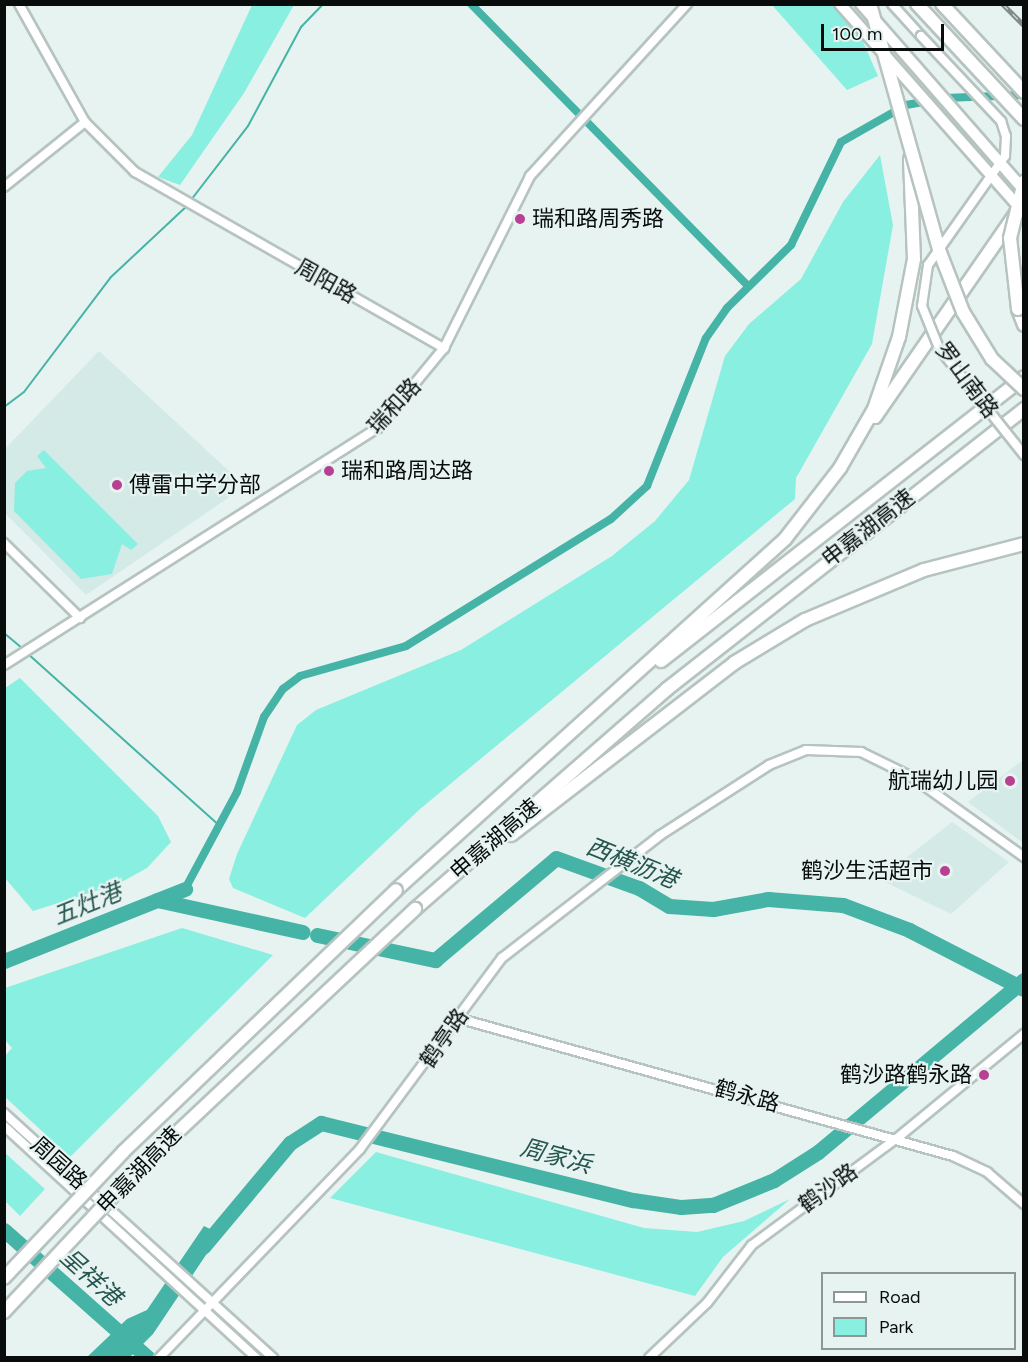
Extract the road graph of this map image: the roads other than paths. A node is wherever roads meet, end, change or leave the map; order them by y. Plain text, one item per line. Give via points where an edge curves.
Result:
1 (19, 4) edge
2 (687, 4) edge
3 (840, 4) edge
4 (861, 4) edge
5 (870, 4) edge
6 (892, 4) edge
7 (917, 4) edge
8 (942, 4) edge
9 (1023, 92) edge
10 (904, 114) junction
11 (1023, 119) edge
12 (85, 122) junction
13 (1023, 182) edge
14 (4, 187) edge
15 (1023, 190) edge
16 (1023, 205) edge
17 (1023, 213) edge
18 (1023, 325) edge
19 (444, 348) junction
20 (1023, 377) edge
21 (1023, 389) edge
22 (1023, 409) edge
23 (1023, 455) edge
24 (840, 468) junction
25 (4, 543) edge
26 (1023, 544) edge
27 (80, 618) junction
28 (4, 665) edge
29 (1023, 856) edge
30 (396, 890) junction
31 (415, 909) junction
32 (457, 1018) junction
33 (1023, 1034) edge
34 (4, 1113) edge
35 (4, 1126) edge
36 (896, 1139) junction
37 (1023, 1204) edge
38 (4, 1278) edge
39 (213, 1303) junction
40 (205, 1311) junction
41 (4, 1312) edge
42 (162, 1354) edge
43 (256, 1358) edge
44 (273, 1358) edge
45 (649, 1358) edge

1 - 12 street
2 - 19 street, 瑞和路 via 565,132 530,176
3 - 17 main road, bridge
4 - 15 main road, bridge
5 - 10 highway, bridge
6 - 23 street, 罗山南路, bridge via 1001,121 1006,136 1005,156 928,266 922,306 939,348
7 - 11 highway
8 - 9 highway
10 - 21 highway, bridge via 939,250 963,312 992,359
10 - 24 highway, bridge via 914,259 899,337 874,409
12 - 14 street
12 - 19 street, 周阳路 via 135,172
13 - 18 highway, bridge via 1010,238 1013,293
16 - 24 highway via 971,272
19 - 27 street, 瑞和路 via 407,397 353,448
20 - 30 highway, 申嘉湖高速 via 648,671
22 - 31 highway, 申嘉湖高速 via 667,688
24 - 30 highway via 785,539
25 - 27 street
26 - 31 highway via 924,570 805,620 734,663
27 - 28 street, 瑞和路
29 - 32 street, 鹤亭路 via 912,777 861,752 807,750 768,765 592,886 502,958
30 - 38 highway, 申嘉湖高速, bridge via 123,1152
31 - 41 highway, 申嘉湖高速, bridge via 153,1155
32 - 36 street, 鹤永路
32 - 39 street, 鹤亭路 via 360,1149
33 - 36 street, 鹤沙路
34 - 39 street, 周园路
35 - 40 street, 周园路
36 - 37 street, 鹤永路 via 987,1172
36 - 45 street, 鹤沙路 via 752,1245 707,1303
39 - 40 street, 鹤亭路
39 - 44 street, 周园路
40 - 42 street, 鹤亭路
40 - 43 street, 周园路

